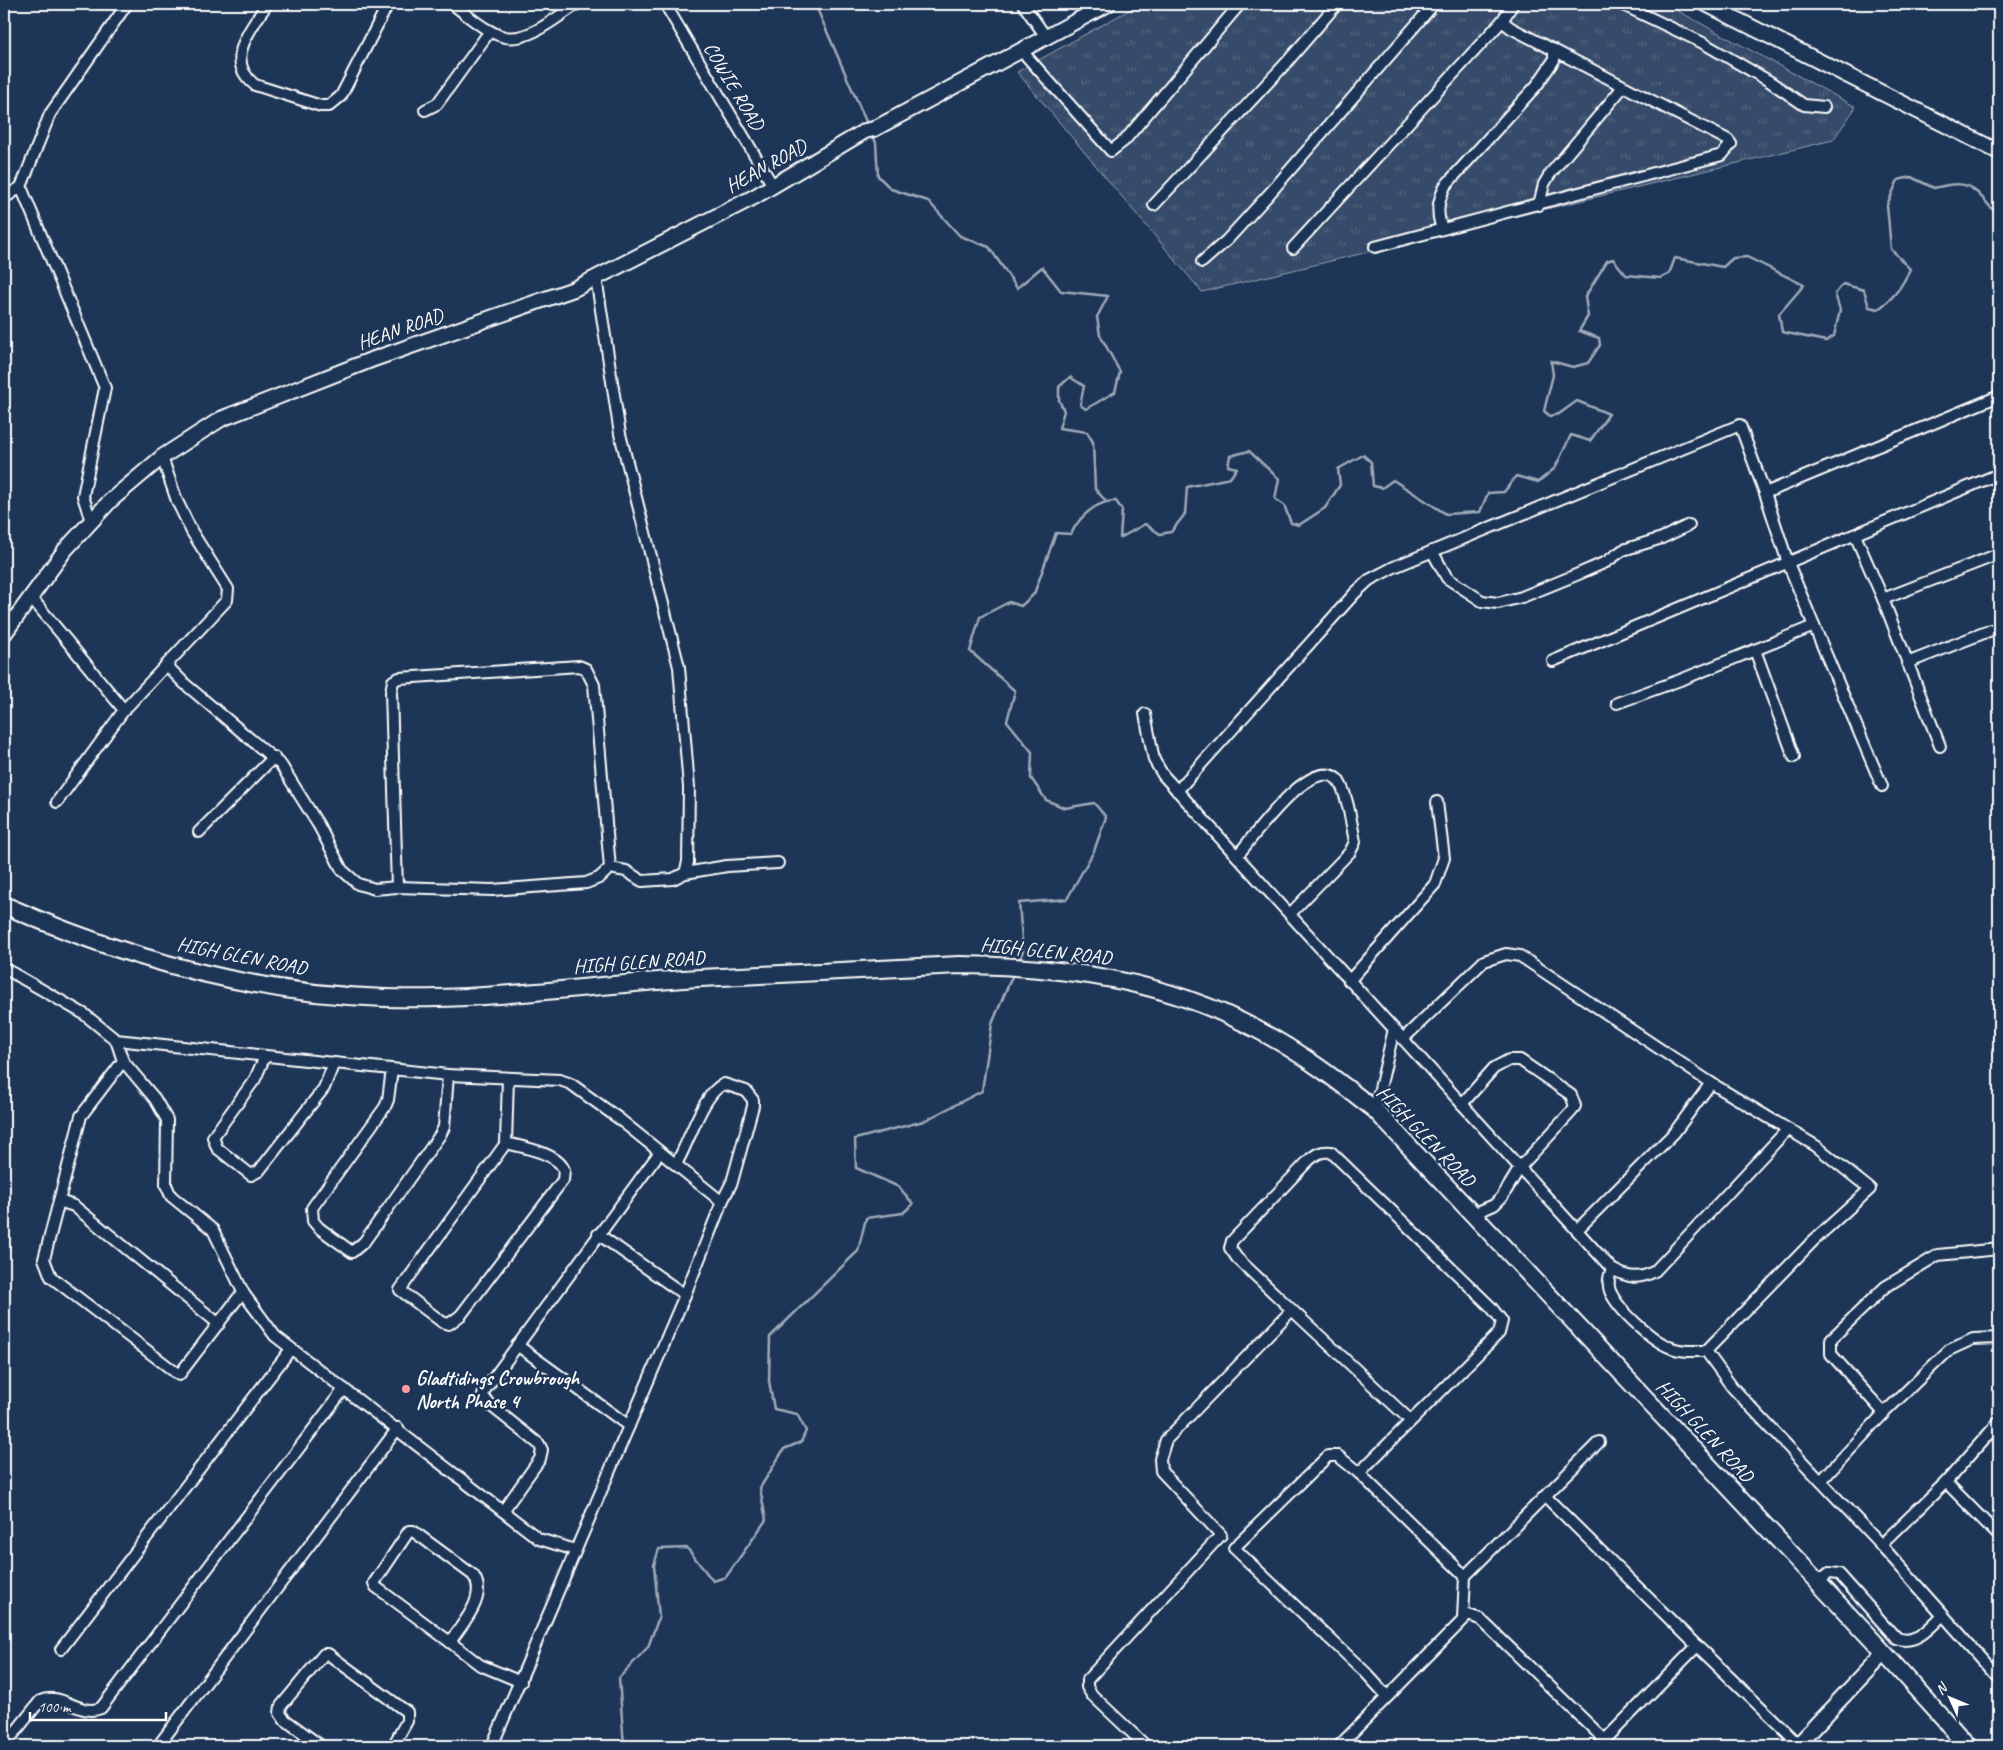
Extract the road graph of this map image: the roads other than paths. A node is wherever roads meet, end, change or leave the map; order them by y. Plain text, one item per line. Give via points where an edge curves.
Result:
1 (127, 4) edge
2 (267, 4) edge
3 (388, 4) edge
4 (452, 4) edge
5 (577, 4) edge
6 (665, 4) edge
7 (1024, 4) edge
8 (1108, 4) edge
9 (1240, 4) edge
10 (1337, 4) edge
11 (1434, 4) edge
12 (1513, 4) edge
13 (1621, 4) edge
14 (1706, 4) edge
15 (1502, 21) junction
16 (490, 30) junction
17 (1046, 37) junction
18 (1021, 50) junction
19 (1554, 50) junction
20 (1623, 87) junction
21 (1824, 106) dead end
22 (425, 110) dead end
23 (1999, 152) edge
24 (773, 186) junction
25 (21, 187) junction
26 (4, 198) edge
27 (1154, 205) dead end
28 (1539, 205) junction
29 (1442, 229) junction
30 (1375, 247) dead end
31 (1293, 248) dead end
32 (1202, 262) dead end
33 (596, 277) junction
34 (1999, 396) edge
35 (162, 457) junction
36 (1999, 474) edge
37 (1765, 493) junction
38 (91, 521) junction
39 (1689, 525) dead end
40 (1855, 535) junction
41 (1432, 551) junction
42 (1999, 554) edge
43 (1788, 563) junction
44 (30, 596) junction
45 (1883, 599) junction
46 (1814, 626) junction
47 (1999, 626) edge
48 (4, 634) edge
49 (1755, 650) junction
50 (1553, 660) dead end
51 (1907, 663) junction
52 (166, 665) junction
53 (1617, 703) dead end
54 (124, 710) junction
55 (1145, 714) dead end
56 (1940, 746) dead end
57 (1794, 757) dead end
58 (274, 758) junction
59 (1882, 786) dead end
60 (1177, 791) junction
61 (57, 802) dead end
62 (1437, 802) dead end
63 (199, 832) dead end
64 (1236, 856) junction
65 (778, 863) dead end
66 (610, 868) junction
67 (686, 873) junction
68 (397, 887) junction
69 (4, 905) edge
70 (1290, 914) junction
71 (4, 968) edge
72 (1349, 981) junction
73 (1394, 1028) junction
74 (1403, 1039) junction
75 (116, 1040) junction
76 (265, 1056) junction
77 (123, 1061) junction
78 (334, 1064) junction
79 (392, 1069) junction
80 (448, 1075) junction
81 (508, 1078) junction
82 (1711, 1083) junction
83 (1462, 1104) junction
84 (1375, 1110) junction
85 (1787, 1130) junction
86 (506, 1143) junction
87 (660, 1152) junction
88 (676, 1164) junction
89 (1521, 1166) junction
90 (59, 1201) junction
91 (722, 1202) junction
92 (1473, 1214) junction
93 (1577, 1230) junction
94 (598, 1234) junction
95 (1999, 1249) edge
96 (1612, 1269) junction
97 (244, 1294) junction
98 (684, 1295) junction
99 (1292, 1310) junction
100 (219, 1324) junction
101 (1999, 1338) edge
102 (517, 1345) junction
103 (291, 1349) junction
104 (1706, 1351) junction
105 (344, 1389) junction
106 (1884, 1413) junction
107 (1410, 1420) junction
108 (1999, 1422) edge
109 (628, 1426) junction
110 (398, 1428) junction
111 (1599, 1442) dead end
112 (1359, 1473) junction
113 (1821, 1481) junction
114 (1946, 1482) junction
115 (1545, 1496) junction
116 (503, 1511) junction
117 (1221, 1535) junction
118 (1999, 1536) edge
119 (1882, 1546) junction
120 (1234, 1548) junction
121 (575, 1550) junction
122 (1465, 1576) junction
123 (1818, 1582) junction
124 (1943, 1615) junction
125 (1463, 1618) junction
126 (450, 1642) junction
127 (1697, 1646) junction
128 (61, 1649) dead end
129 (1884, 1653) junction
130 (1998, 1673) edge
131 (521, 1682) junction
132 (1387, 1696) junction
133 (1602, 1743) edge
134 (4, 1746) edge
135 (158, 1746) edge
136 (320, 1746) edge
137 (394, 1746) edge
138 (492, 1746) edge
139 (1146, 1746) edge
140 (1338, 1746) edge
141 (1798, 1746) edge
142 (1968, 1746) edge

1 - 25 street via 50,114
2 - 3 street via 245,39 239,57 242,70 255,85 321,106 329,106 340,96
4 - 16 street
5 - 16 street via 531,32 516,37 505,37
6 - 24 street, COWIE ROAD
7 - 17 street
8 - 17 street, HEAN ROAD
9 - 18 street via 1125,140 1111,151
10 - 27 street
11 - 32 street via 1270,194
12 - 15 street
13 - 21 street via 1702,43 1770,81 1804,105
14 - 23 street
15 - 19 street
15 - 31 street
16 - 22 street via 437,104
17 - 18 street, HEAN ROAD
18 - 24 street, HEAN ROAD via 869,130
19 - 20 street
19 - 29 street via 1554,60 1536,85 1446,186 1438,206
20 - 28 street via 1550,174
20 - 28 street via 1728,140 1731,144 1729,150 1722,155
24 - 33 street, HEAN ROAD
25 - 26 street
25 - 38 street via 105,388 83,496
28 - 29 street
29 - 30 street
33 - 35 street, HEAN ROAD via 574,290 371,360 251,406 221,419
33 - 67 street via 620,434 679,667 689,787
34 - 37 street
35 - 38 street, HEAN ROAD
35 - 52 street via 192,532 228,589 227,600
36 - 40 street
37 - 41 street via 1740,425
37 - 43 street
38 - 44 street, HEAN ROAD
39 - 41 street via 1662,538 1623,550 1606,562 1576,575 1498,603 1482,601 1446,578
40 - 43 street
40 - 45 street
41 - 60 street via 1394,566 1369,580 1355,593
42 - 45 street
43 - 46 street
43 - 50 street
44 - 48 street, HEAN ROAD
44 - 54 street
45 - 51 street
46 - 49 street
46 - 59 street
47 - 51 street
49 - 53 street
49 - 57 street
51 - 56 street
52 - 54 street
52 - 58 street
54 - 61 street
55 - 60 street via 1154,760
58 - 63 street
58 - 68 street via 282,765 349,878 374,889
60 - 64 street
62 - 72 street via 1444,858 1435,884
64 - 70 street
64 - 70 street via 1298,786 1322,775 1336,779 1342,786 1356,842
65 - 67 street via 727,866
66 - 67 street via 626,871 642,881 674,879
66 - 68 street via 599,878 586,883 492,890
66 - 68 street via 594,685 586,669 579,666 399,678 392,681 391,692
69 - 84 main road, HIGH GLEN ROAD via 89,940 184,969 253,984 385,998 506,994 701,978 959,965 1041,968 1115,979 1199,1003 1255,1028 1301,1054
70 - 72 street
71 - 75 street via 84,1014
72 - 73 street
73 - 74 street
73 - 84 street
74 - 82 street via 1484,961 1506,954 1520,956
74 - 83 street
75 - 76 street
75 - 77 street
76 - 78 street
76 - 78 street via 256,1079 213,1137 217,1148 251,1176 259,1171 324,1088
77 - 90 street via 81,1116
77 - 97 street via 156,1099 167,1120 166,1185 171,1196 213,1230
78 - 79 street
79 - 80 street
79 - 80 street via 385,1107 312,1208 319,1228 352,1252 364,1242 440,1135 444,1127
80 - 81 street
81 - 86 street
81 - 87 street via 560,1080 570,1084
82 - 85 street
82 - 93 street via 1674,1133
83 - 89 street
83 - 89 street via 1494,1068 1509,1060 1520,1060 1571,1095 1574,1100 1572,1111
84 - 92 main road, HIGH GLEN ROAD
85 - 96 street via 1655,1271 1634,1277
85 - 104 street via 1816,1146 1870,1189 1814,1240
86 - 86 street via 400,1290 442,1322 449,1324 461,1314 563,1180 564,1170 557,1160
87 - 88 street
87 - 94 street
88 - 91 street
88 - 91 street via 712,1092 724,1084 746,1090 753,1106 732,1182
89 - 92 street via 1494,1205
89 - 93 street
90 - 100 street via 74,1206
90 - 100 street via 44,1259 51,1277 179,1376
91 - 98 street
92 - 123 main road, HIGH GLEN ROAD
93 - 96 street
94 - 98 street
94 - 102 street
95 - 106 street via 1938,1255 1885,1286 1832,1339 1830,1354
96 - 104 street via 1608,1278 1610,1291 1642,1328 1675,1350
97 - 100 street
97 - 103 street via 275,1336
98 - 109 street
99 - 107 street
99 - 107 street via 1230,1248 1232,1241 1315,1154 1331,1152 1491,1306 1502,1321 1499,1333
99 - 117 street via 1166,1440 1162,1449 1161,1471
101 - 106 street via 1973,1339 1949,1350
102 - 109 street
102 - 116 street via 488,1383 483,1396 539,1444 542,1455
103 - 105 street
103 - 128 street
104 - 113 street via 1732,1387
105 - 110 street
105 - 134 street via 105,1704 93,1711 48,1697 40,1701
106 - 113 street
107 - 112 street
108 - 114 street
109 - 121 street
110 - 116 street
110 - 135 street
111 - 115 street
112 - 120 street via 1338,1456 1328,1456
112 - 122 street
113 - 119 street
114 - 118 street
114 - 119 street
115 - 122 street
115 - 127 street
116 - 121 street via 539,1539
117 - 120 street
117 - 139 street via 1087,1680 1092,1695
119 - 124 street
120 - 132 street
121 - 131 street
122 - 125 street
123 - 124 street via 1829,1573 1839,1574 1896,1638 1903,1641 1920,1636
123 - 129 main road, HIGH GLEN ROAD
124 - 130 street
125 - 132 street
125 - 133 street via 1468,1615 1480,1619
126 - 126 street via 374,1583 409,1531 479,1582 478,1596
126 - 131 street via 480,1665
127 - 133 street
127 - 141 street
129 - 141 street
129 - 142 main road, HIGH GLEN ROAD
131 - 138 street
132 - 140 street
136 - 137 street via 280,1713 281,1706 324,1654 407,1712 407,1721

